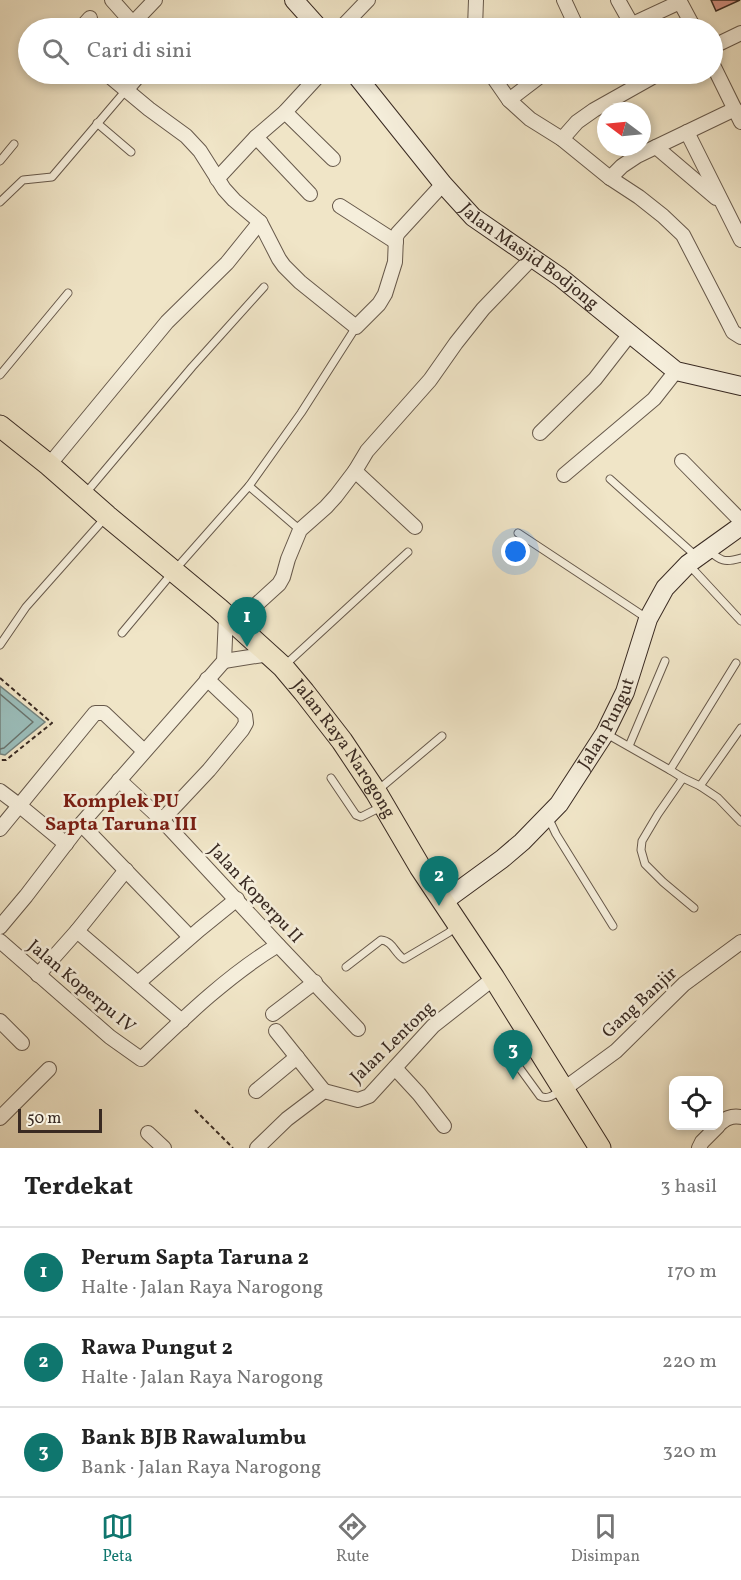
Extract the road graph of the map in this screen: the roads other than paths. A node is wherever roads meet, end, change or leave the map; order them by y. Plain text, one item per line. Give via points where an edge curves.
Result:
1 (112, 0) edge
2 (154, 0) edge
3 (294, 0) edge
4 (368, 0) edge
5 (476, 0) edge
6 (564, 0) edge
7 (618, 0) edge
8 (679, 1) edge
9 (128, 18) edge
10 (141, 18) edge
11 (310, 18) edge
12 (351, 18) edge
13 (475, 18) edge
14 (572, 18) edge
15 (625, 18) edge
16 (646, 18) edge
17 (688, 18) edge
18 (741, 33) edge
19 (723, 42) edge
20 (120, 84) edge
21 (131, 84) edge
22 (311, 84) edge
23 (363, 84) edge
24 (498, 84) edge
25 (530, 84) edge
26 (640, 84) edge
27 (722, 84) edge
28 (127, 89) junction
29 (509, 100) junction
30 (285, 112) junction
31 (738, 115) edge
32 (97, 123) junction
33 (687, 132) junction
34 (256, 137) junction
35 (562, 139) junction
36 (14, 144) dead end
37 (656, 147) junction
38 (131, 152) dead end
39 (333, 159) dead end
40 (0, 161) edge
41 (610, 178) junction
42 (217, 179) junction
43 (443, 184) junction
44 (310, 194) dead end
45 (0, 202) edge
46 (721, 202) junction
47 (340, 206) dead end
48 (260, 222) junction
49 (741, 240) edge
50 (396, 242) junction
51 (532, 258) junction
52 (264, 287) dead end
53 (68, 293) dead end
54 (356, 327) junction
55 (630, 334) junction
56 (741, 337) edge
57 (676, 371) junction
58 (0, 375) edge
59 (741, 386) edge
60 (0, 426) edge
61 (540, 433) dead end
62 (682, 460) dead end
63 (49, 465) junction
64 (355, 471) junction
65 (564, 475) dead end
66 (610, 479) dead end
67 (249, 486) junction
68 (83, 496) junction
69 (106, 516) junction
70 (741, 521) edge
71 (741, 526) edge
72 (416, 527) dead end
73 (300, 530) junction
74 (518, 533) dead end
75 (408, 552) dead end
76 (698, 557) junction
77 (741, 558) edge
78 (173, 572) junction
79 (648, 619) junction
80 (231, 620) junction
81 (741, 621) edge
82 (122, 633) dead end
83 (0, 645) edge
84 (276, 660) junction
85 (224, 661) junction
86 (665, 661) dead end
87 (736, 663) dead end
88 (207, 679) junction
89 (741, 728) edge
90 (605, 733) junction
91 (442, 736) dead end
92 (629, 746) junction
93 (144, 751) junction
94 (670, 770) junction
95 (331, 778) dead end
96 (683, 778) junction
97 (119, 780) junction
98 (700, 786) junction
99 (0, 791) edge
100 (380, 799) junction
101 (20, 806) junction
102 (548, 815) junction
103 (162, 820) junction
104 (741, 822) edge
105 (81, 824) junction
106 (0, 829) edge
107 (66, 844) junction
108 (126, 870) junction
109 (237, 899) junction
110 (443, 902) junction
111 (694, 908) dead end
112 (459, 924) junction
113 (613, 926) dead end
114 (0, 927) edge
115 (77, 931) junction
116 (190, 937) junction
117 (0, 941) edge
118 (741, 942) edge
119 (278, 945) junction
120 (346, 967) dead end
121 (38, 975) junction
122 (494, 978) junction
123 (315, 982) junction
124 (138, 983) junction
125 (273, 1014) dead end
126 (0, 1021) edge
127 (182, 1021) junction
128 (358, 1029) dead end
129 (276, 1031) dead end
130 (22, 1043) dead end
131 (505, 1048) dead end
132 (297, 1057) junction
133 (394, 1068) junction
134 (49, 1069) dead end
135 (564, 1089) junction
136 (256, 1091) dead end
137 (324, 1091) junction
138 (741, 1117) edge
139 (0, 1118) edge
140 (723, 1121) edge
141 (444, 1126) dead end
142 (713, 1130) edge
143 (148, 1133) dead end
144 (164, 1148) edge
145 (257, 1148) edge
146 (600, 1148) edge
147 (699, 1148) edge

1 - 9 street
2 - 10 street
3 - 11 street
4 - 12 street
5 - 13 street
6 - 14 street
7 - 15 street
8 - 16 street
8 - 17 street
18 - 19 street
20 - 28 street
21 - 28 street
22 - 30 street
23 - 43 street, Jalan Masjid Bodjong
24 - 29 street
25 - 29 street
26 - 35 street via 594,110
27 - 31 street
28 - 32 lane
28 - 42 street via 186,136
29 - 35 street
30 - 34 street
30 - 39 street
31 - 33 street
32 - 38 lane
32 - 45 lane via 52,177 23,180
33 - 37 street
33 - 46 street
34 - 42 street
34 - 44 street
35 - 41 street
36 - 40 lane
37 - 41 street via 622,166
37 - 46 street
41 - 56 street via 678,228 733,332
42 - 48 street
43 - 50 street via 398,232
43 - 51 street, Jalan Masjid Bodjong via 473,217
46 - 49 street
47 - 50 street
48 - 54 street via 292,275
48 - 63 street via 227,263 167,322
50 - 54 street via 386,294
51 - 55 street, Jalan Masjid Bodjong
51 - 64 street via 483,309
52 - 68 lane
53 - 58 lane
54 - 67 lane
55 - 57 street, Jalan Masjid Bodjong
55 - 61 street via 595,379
57 - 59 street, Jalan Masjid Bodjong
57 - 65 street via 654,399
60 - 63 main road, Jalan Raya Narogong
62 - 70 street
63 - 68 main road, Jalan Raya Narogong
64 - 72 street
64 - 73 street via 326,507
66 - 76 lane
67 - 73 lane
67 - 78 lane
68 - 69 main road, Jalan Raya Narogong
69 - 78 main road, Jalan Raya Narogong
69 - 83 lane via 26,607
71 - 76 street, Jalan Pungut
73 - 80 street via 279,584
74 - 79 lane
75 - 84 lane
76 - 77 lane via 729,562
76 - 79 street, Jalan Pungut via 665,588
76 - 81 lane
78 - 80 main road, Jalan Raya Narogong
78 - 82 lane
79 - 90 street, Jalan Pungut via 625,692
80 - 84 main road, Jalan Raya Narogong
80 - 85 street
84 - 85 street
84 - 100 main road, Jalan Raya Narogong via 342,741
85 - 88 street
86 - 92 lane
87 - 94 lane
88 - 93 street
88 - 103 street via 245,715 246,723
89 - 98 lane
90 - 92 lane
90 - 102 street, Jalan Pungut
91 - 100 lane
92 - 94 lane
93 - 97 street
93 - 101 street via 104,713 95,713
94 - 96 lane
95 - 100 lane via 356,815 361,817
96 - 98 lane
96 - 111 lane via 642,841 641,850 645,864
97 - 103 street, Jalan Koperpu II
97 - 105 street
98 - 104 lane
99 - 101 street
100 - 110 main road, Jalan Raya Narogong
101 - 106 street
101 - 107 street
102 - 110 street, Jalan Pungut via 502,859
102 - 113 lane
103 - 109 street, Jalan Koperpu II
105 - 107 street
105 - 108 street
107 - 114 street
108 - 115 street
108 - 116 street
109 - 116 street
109 - 119 street, Jalan Koperpu II
110 - 112 main road, Jalan Raya Narogong
112 - 120 lane via 404,959 389,942 381,940
112 - 122 main road, Jalan Raya Narogong
115 - 121 street
115 - 124 street
116 - 124 street
117 - 121 street, Jalan Koperpu IV
118 - 135 street, Gang Banjir via 684,984 616,1051
119 - 123 street, Jalan Koperpu II
119 - 127 street via 227,981
121 - 127 street, Jalan Koperpu IV via 141,1059
122 - 133 street, Jalan Lentong via 433,1026
122 - 135 main road, Jalan Raya Narogong
123 - 125 street
123 - 128 street, Jalan Koperpu II
124 - 127 street
126 - 130 street
129 - 132 street
131 - 135 lane via 542,1098
132 - 136 street
132 - 137 street
133 - 137 street, Jalan Lentong via 369,1095 358,1100
133 - 141 street
134 - 139 street
135 - 146 main road, Jalan Raya Narogong
137 - 145 street via 286,1119
138 - 140 street
142 - 147 street
143 - 144 street

